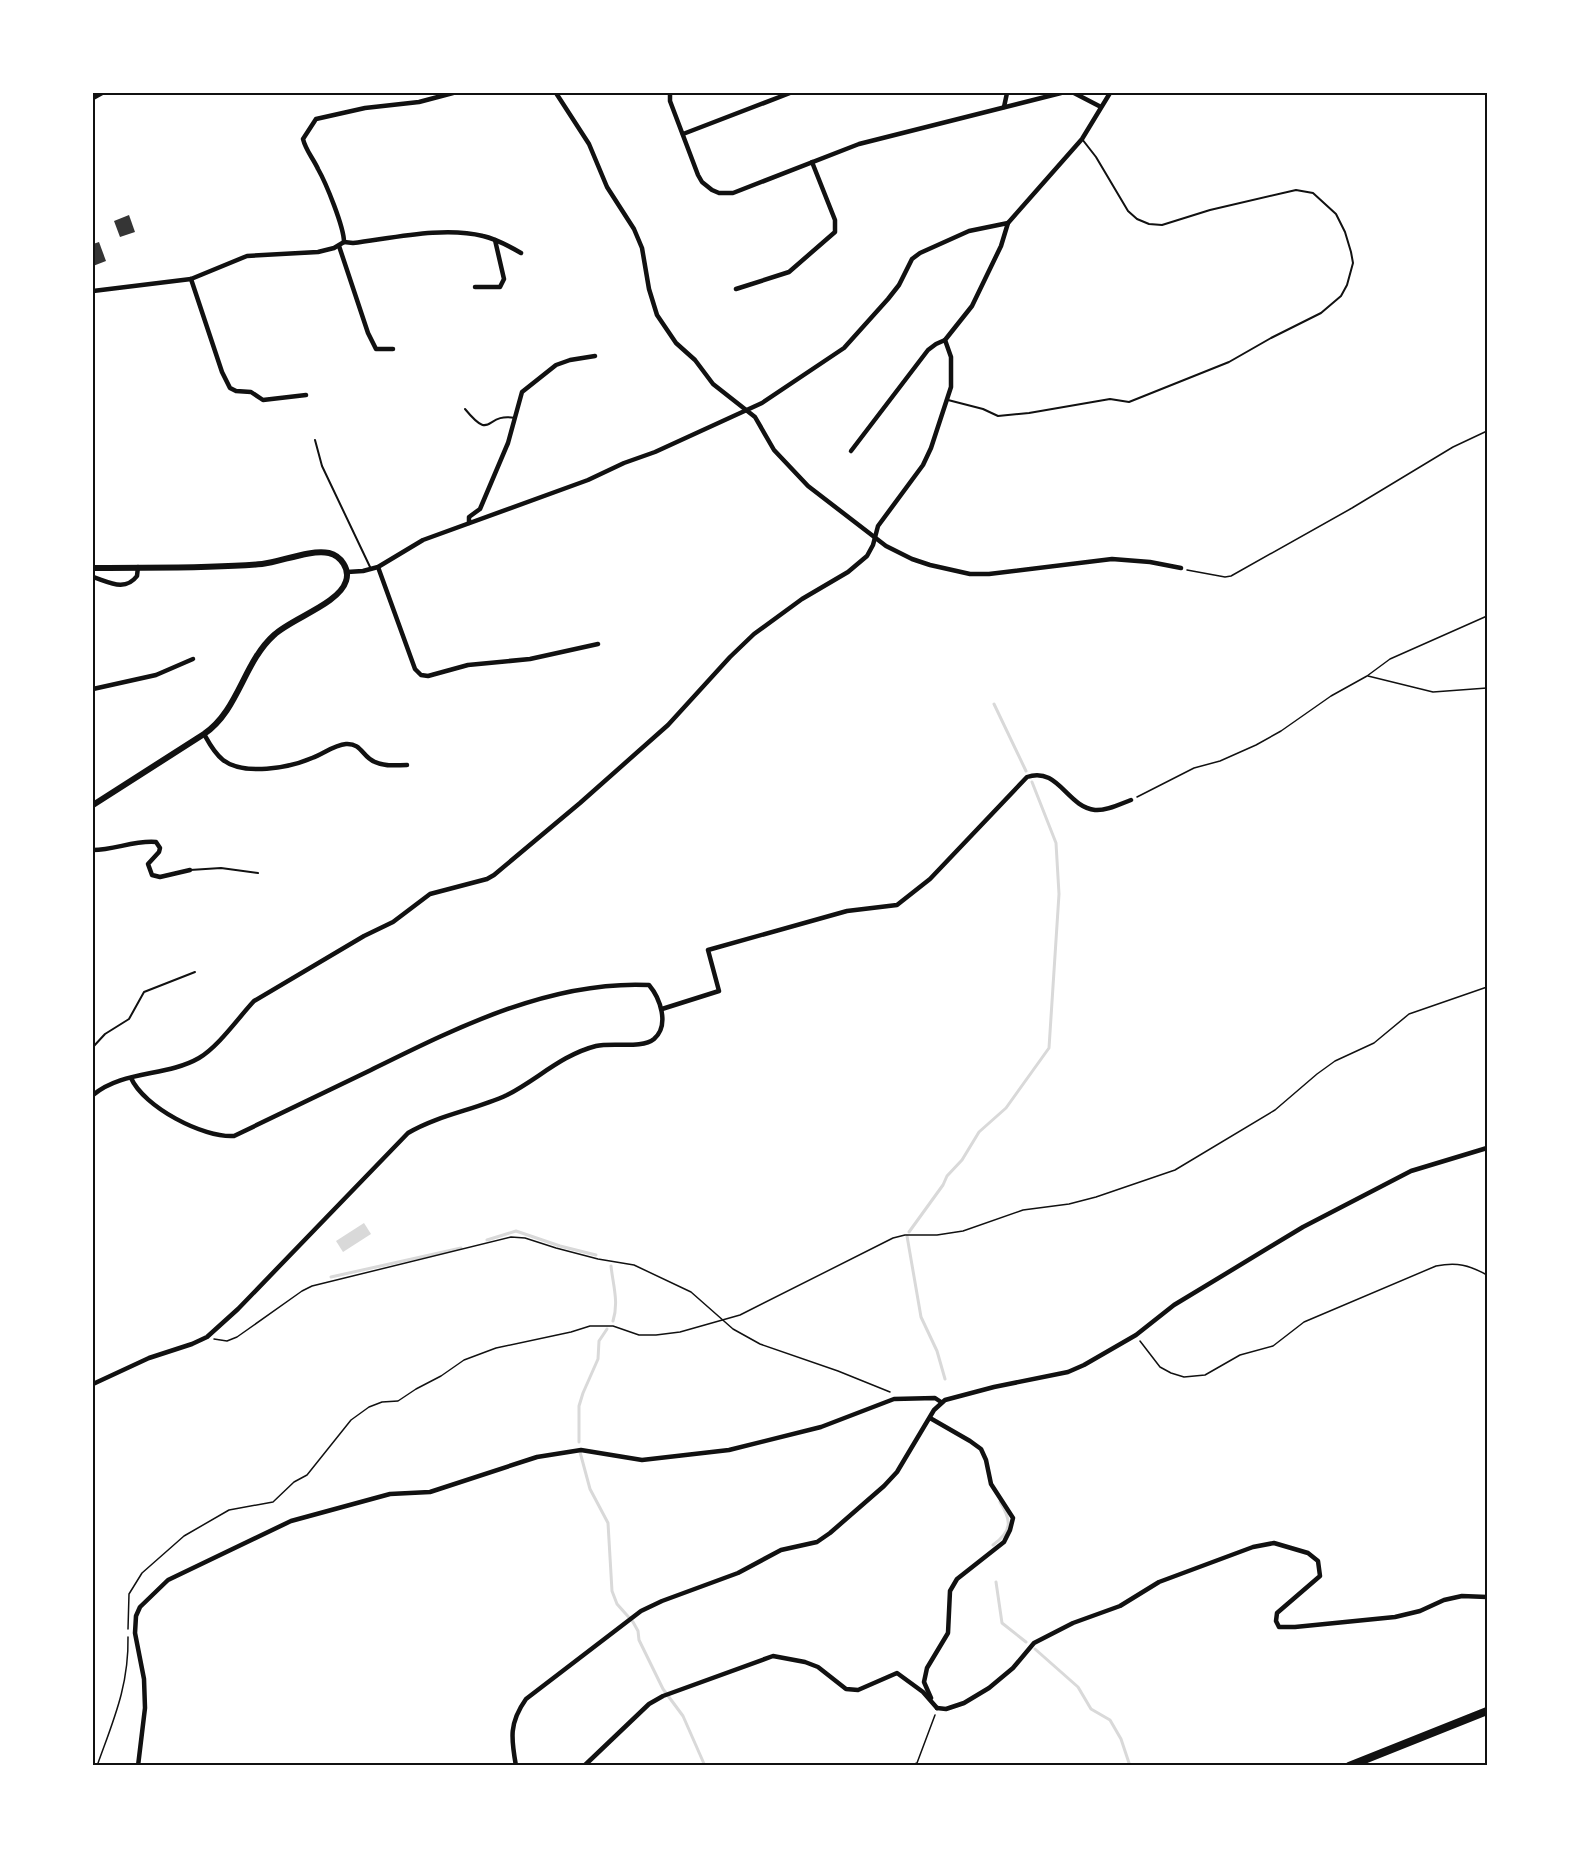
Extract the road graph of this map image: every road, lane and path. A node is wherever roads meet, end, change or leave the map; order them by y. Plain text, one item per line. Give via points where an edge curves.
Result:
1 (102, 93) edge
2 (453, 93) edge
3 (556, 93) edge
4 (670, 93) edge
5 (790, 93) edge
6 (1007, 93) edge
7 (1061, 93) edge
8 (1074, 93) edge
9 (1110, 93) edge
10 (93, 98) edge
11 (1004, 107) junction
12 (1101, 107) junction
13 (683, 134) junction
14 (1082, 139) junction
15 (812, 162) junction
16 (1008, 223) junction
17 (495, 240) junction
18 (341, 244) junction
19 (521, 253) dead end
20 (191, 279) junction
21 (475, 287) dead end
22 (736, 289) dead end
23 (93, 291) edge
24 (945, 340) junction
25 (393, 349) dead end
26 (595, 356) dead end
27 (306, 395) dead end
28 (947, 400) junction
29 (465, 409) dead end
30 (747, 411) junction
31 (515, 418) junction
32 (1487, 431) edge
33 (315, 440) dead end
34 (851, 451) dead end
35 (469, 523) junction
36 (875, 536) junction
37 (138, 567) junction
38 (378, 567) junction
39 (93, 568) edge
40 (1180, 568) joint
41 (371, 569) junction
42 (347, 573) junction
43 (93, 577) edge
44 (1487, 616) edge
45 (598, 644) dead end
46 (193, 659) dead end
47 (1367, 676) junction
48 (1487, 688) edge
49 (93, 689) edge
50 (204, 734) junction
51 (407, 765) dead end
52 (1131, 800) joint
53 (93, 805) edge
54 (93, 850) edge
55 (190, 870) joint
56 (258, 873) dead end
57 (195, 972) dead end
58 (1487, 987) edge
59 (662, 1009) junction
60 (93, 1047) edge
61 (131, 1078) junction
62 (93, 1095) edge
63 (1487, 1148) edge
64 (1487, 1275) edge
65 (723, 1320) junction
66 (1136, 1335) junction
67 (207, 1337) junction
68 (93, 1384) edge
69 (899, 1398) junction
70 (941, 1402) junction
71 (930, 1418) junction
72 (1487, 1597) edge
73 (937, 1708) junction
74 (1487, 1711) edge
75 (97, 1766) edge
76 (138, 1766) edge
77 (516, 1766) edge
78 (584, 1766) edge
79 (909, 1766) edge
80 (1349, 1766) edge

1 - 10 street
2 - 18 street via 342,112 316,119 309,128 303,139 306,151 318,168 343,230
3 - 30 street via 589,144 607,187 634,229 657,315 713,384
4 - 13 street
5 - 13 street
6 - 11 street
7 - 11 street
8 - 12 street
9 - 12 street
11 - 15 street via 859,144
12 - 14 street
13 - 15 street via 702,182 719,193 740,191
14 - 16 street
14 - 28 lane via 1128,211 1149,224 1162,225 1296,190 1313,194 1336,214 1345,232 1353,262 1347,285 1341,296 1321,313 1229,362 1129,402 1110,399 998,416
15 - 22 street via 835,220 835,232 789,272
16 - 24 street via 972,306
16 - 30 street via 969,231 920,253 912,259 888,299 844,348
17 - 18 street via 454,232
17 - 19 street
17 - 21 street via 504,279 500,287
18 - 20 street via 318,252 247,256
18 - 25 street via 376,350
20 - 23 street
20 - 27 street via 230,388 251,392 263,400
24 - 28 street via 952,370
24 - 34 street via 928,350
26 - 31 street via 570,360 548,371 522,392
28 - 36 street via 923,465
29 - 31 lane via 482,426 504,417
30 - 35 street via 588,480
30 - 36 street via 764,429 774,450 808,486
31 - 35 street via 480,509 469,517
32 - 40 path via 1231,576
33 - 41 lane via 322,466
35 - 38 street via 423,540
36 - 40 street via 912,559 970,574 1112,560
36 - 61 street via 862,561 754,634 668,725 502,869 486,879 430,894 393,922 261,995 197,1059
37 - 39 street
37 - 42 street via 264,564 322,552 339,558
37 - 43 street via 137,576 126,585
38 - 41 street
38 - 45 street via 415,669 421,675 468,664 530,659
41 - 42 street
42 - 50 street via 337,594 267,642 231,706
44 - 47 path via 1390,659
46 - 49 street via 156,675
47 - 48 path via 1433,692
47 - 52 path via 1256,745 1194,768
50 - 51 street via 221,759 246,769 299,763 348,744 359,747 378,764
50 - 53 street
52 - 59 street via 1107,809 1090,809 1051,778 1038,774 1027,777 930,879 897,905 847,911 708,950 719,991
54 - 55 street via 156,842 159,852 148,864 152,875 160,877
55 - 56 lane via 221,868
57 - 60 lane via 144,993 129,1019
58 - 65 path via 1409,1014 1374,1043 1335,1061 1275,1110 1175,1170 1096,1197 1023,1210 963,1231 893,1238
59 - 61 street via 649,985 627,984 556,995 507,1008 234,1136 210,1134 177,1118 141,1094
59 - 67 street via 661,1030 653,1040 594,1046 556,1062 505,1096 408,1133
61 - 62 street via 111,1083
63 - 66 street via 1411,1171 1334,1210 1174,1305
64 - 66 path via 1462,1264 1436,1266 1304,1322 1273,1346 1240,1354 1205,1375 1184,1377 1160,1367
65 - 67 path via 691,1292 634,1265 519,1237 312,1286 237,1337 221,1341
65 - 69 path via 759,1344 874,1384
65 - 75 path via 680,1332 645,1336 613,1326 590,1326 496,1348 464,1360 398,1401 369,1407 351,1420 308,1475 294,1482 273,1502 230,1510 183,1536 142,1573 129,1594 128,1655 122,1698
66 - 70 street via 1068,1372
67 - 68 street
69 - 70 street via 935,1398
69 - 76 street via 821,1427 729,1450 642,1460 581,1450 537,1457 430,1492 390,1494 291,1521 168,1580 135,1616 145,1708
70 - 71 street
71 - 73 street via 981,1449 991,1484 1013,1518 1004,1542 957,1578 950,1591 948,1633 927,1668 924,1682
71 - 77 street via 897,1472 823,1538 781,1550 738,1573 634,1615 526,1699 518,1710 511,1738
72 - 73 street via 1462,1596 1395,1617 1279,1627 1277,1613 1320,1576 1318,1561 1308,1553 1274,1543 1253,1547 1159,1582 1120,1606 1073,1623 1034,1643 989,1688 946,1709
73 - 78 street via 897,1673 858,1690 846,1689 818,1667 773,1656 663,1696
73 - 79 path via 917,1763
74 - 80 main road

